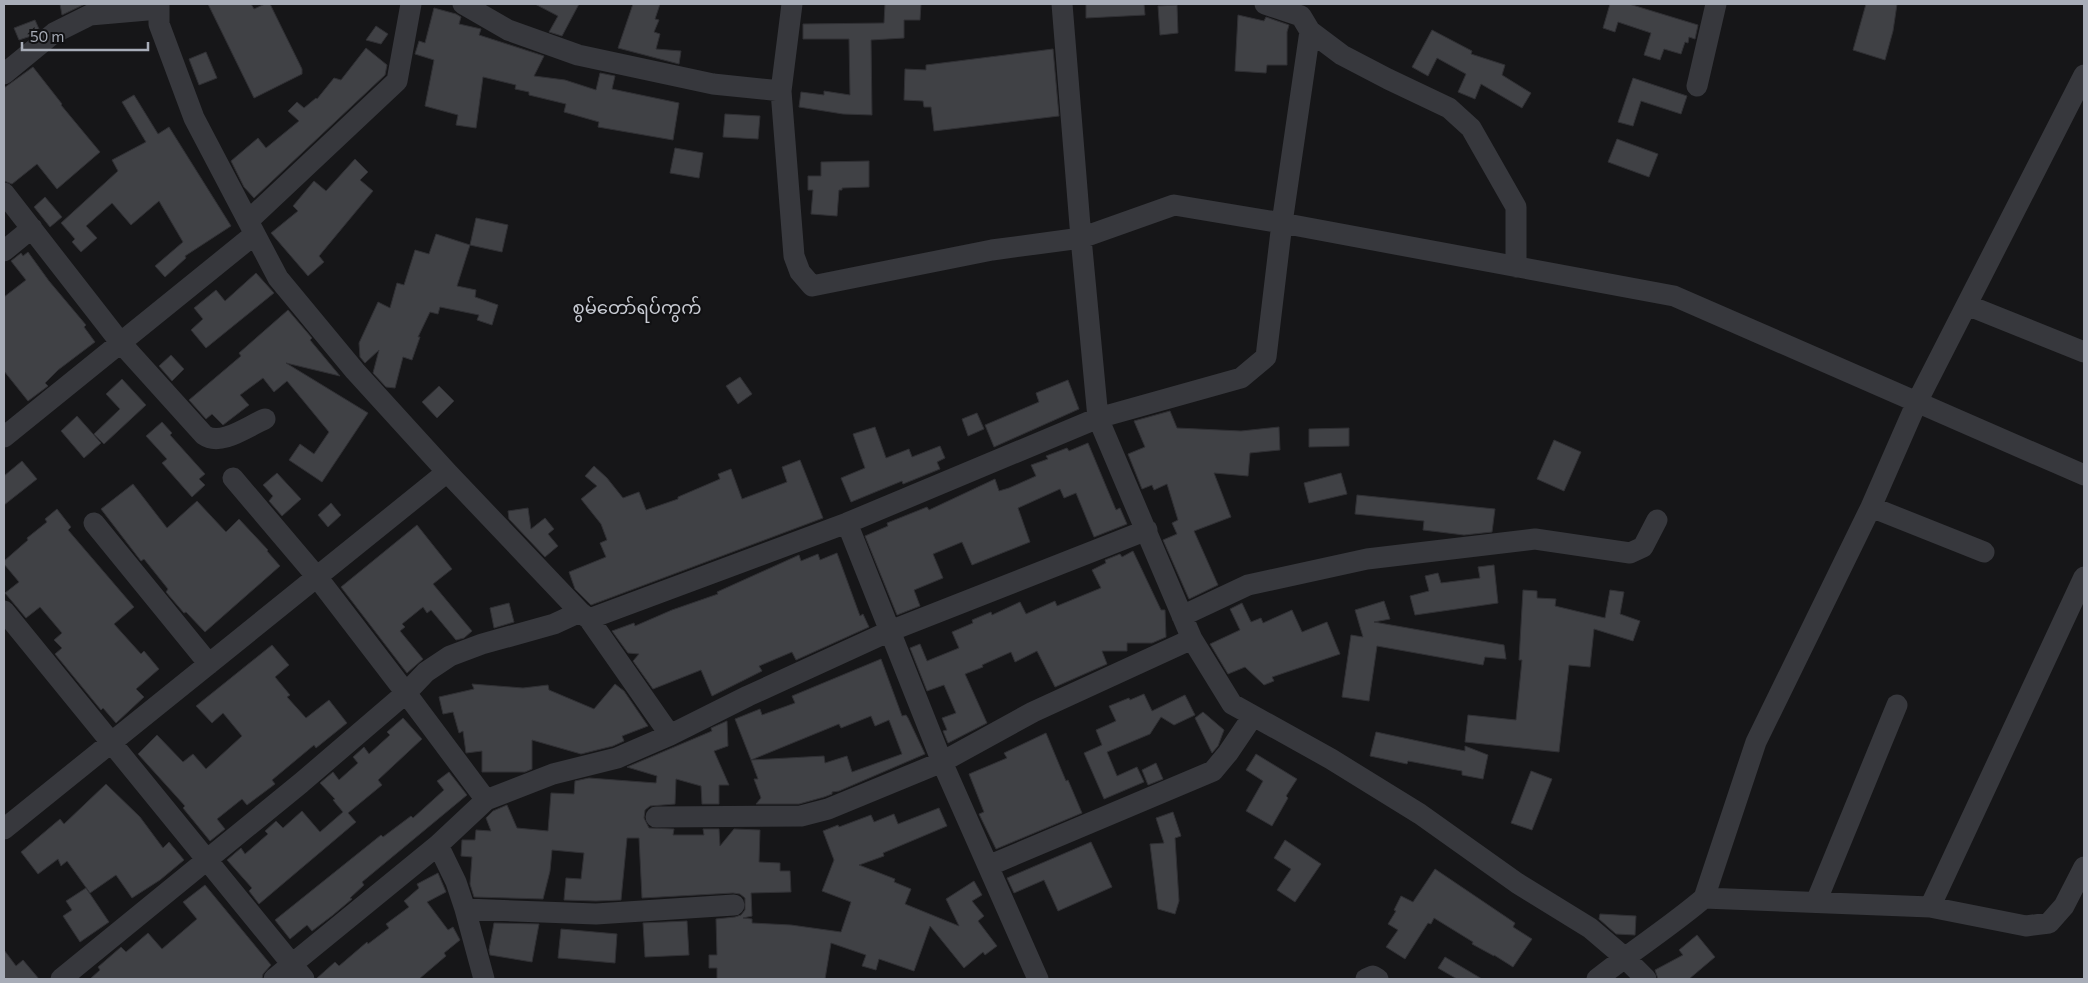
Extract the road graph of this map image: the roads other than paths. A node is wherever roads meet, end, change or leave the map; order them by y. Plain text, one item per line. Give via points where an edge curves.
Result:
1 (411, 4) edge
2 (463, 4) edge
3 (792, 4) edge
4 (1062, 4) edge
5 (1265, 4) edge
6 (1716, 4) edge
7 (159, 6) edge
8 (1306, 17) edge
9 (4, 74) edge
10 (2084, 75) edge
11 (1697, 86) dead end
12 (781, 91) junction
13 (4, 193) edge
14 (1282, 224) junction
15 (251, 227) junction
16 (32, 228) junction
17 (1081, 238) junction
18 (4, 250) edge
19 (1516, 267) junction
20 (1967, 305) junction
21 (120, 342) junction
22 (2084, 352) edge
23 (1917, 402) junction
24 (1098, 418) junction
25 (265, 419) dead end
26 (4, 437) edge
27 (447, 472) junction
28 (2084, 475) edge
29 (233, 478) dead end
30 (1871, 506) junction
31 (1657, 520) dead end
32 (94, 523) dead end
33 (847, 523) junction
34 (1147, 530) junction
35 (1984, 552) dead end
36 (317, 577) junction
37 (2084, 577) edge
38 (584, 615) junction
39 (1182, 616) junction
40 (6, 620) edge
41 (890, 632) junction
42 (1192, 639) junction
43 (209, 664) junction
44 (406, 692) junction
45 (1898, 706) dead end
46 (1253, 716) junction
47 (670, 735) junction
48 (110, 743) junction
49 (942, 762) junction
50 (486, 800) junction
51 (656, 817) dead end
52 (4, 829) edge
53 (438, 845) junction
54 (207, 862) junction
55 (988, 866) junction
56 (2084, 866) edge
57 (1704, 898) junction
58 (1816, 902) junction
59 (734, 905) dead end
60 (1930, 907) junction
61 (465, 909) junction
62 (1624, 957) junction
63 (298, 972) edge
64 (62, 979) edge
65 (274, 979) edge
66 (484, 979) edge
67 (1038, 979) edge
68 (1366, 979) edge
69 (1378, 979) edge
70 (1597, 979) edge
71 (1646, 979) edge

1 - 15 street via 397,82
2 - 12 street via 508,30 578,55 713,84
3 - 12 street
4 - 17 street
5 - 8 street
6 - 11 street
7 - 9 street via 90,15 54,33
7 - 15 street via 159,24 194,118
8 - 14 street
8 - 19 street via 1342,55 1449,108 1471,128 1516,207
10 - 20 street
12 - 17 street via 794,256 800,272 812,286 992,250
13 - 16 street
14 - 17 street via 1174,205
14 - 19 street
14 - 24 street via 1266,357 1241,378
15 - 21 street
15 - 27 street via 278,278 355,371
16 - 18 street
16 - 21 street
17 - 24 street
19 - 23 street via 1674,296
20 - 22 street
20 - 23 street
21 - 25 street via 210,439 222,438
21 - 26 street
23 - 28 street
23 - 30 street
24 - 33 street
24 - 34 street
27 - 36 street
27 - 38 street
29 - 36 street
30 - 35 street
30 - 57 street via 1756,742
31 - 39 street via 1643,547 1630,553 1535,539 1366,559 1248,585
32 - 43 street
33 - 38 street
33 - 41 street
34 - 39 street
34 - 41 street
36 - 43 street
36 - 44 street
37 - 60 street
38 - 44 street via 450,656 426,672
38 - 47 street
39 - 42 street
40 - 48 street
41 - 47 street
41 - 49 street
42 - 46 street via 1232,704
42 - 49 street via 1033,712
43 - 48 street
44 - 50 street
44 - 54 street
45 - 58 street
46 - 55 street via 1213,771
46 - 62 street via 1420,814 1517,883 1590,928
47 - 50 street via 617,758 553,774
48 - 52 street
48 - 54 street
49 - 51 street via 828,809 801,816
49 - 55 street
50 - 53 street
53 - 61 street
53 - 63 street
54 - 63 street
54 - 64 street
55 - 67 street
56 - 60 street via 2064,906 2049,923 2026,926
57 - 58 street
57 - 62 street
58 - 60 street
59 - 61 street via 596,914
61 - 66 street
62 - 70 street
62 - 71 street
63 - 65 street
68 - 69 street via 1373,976

